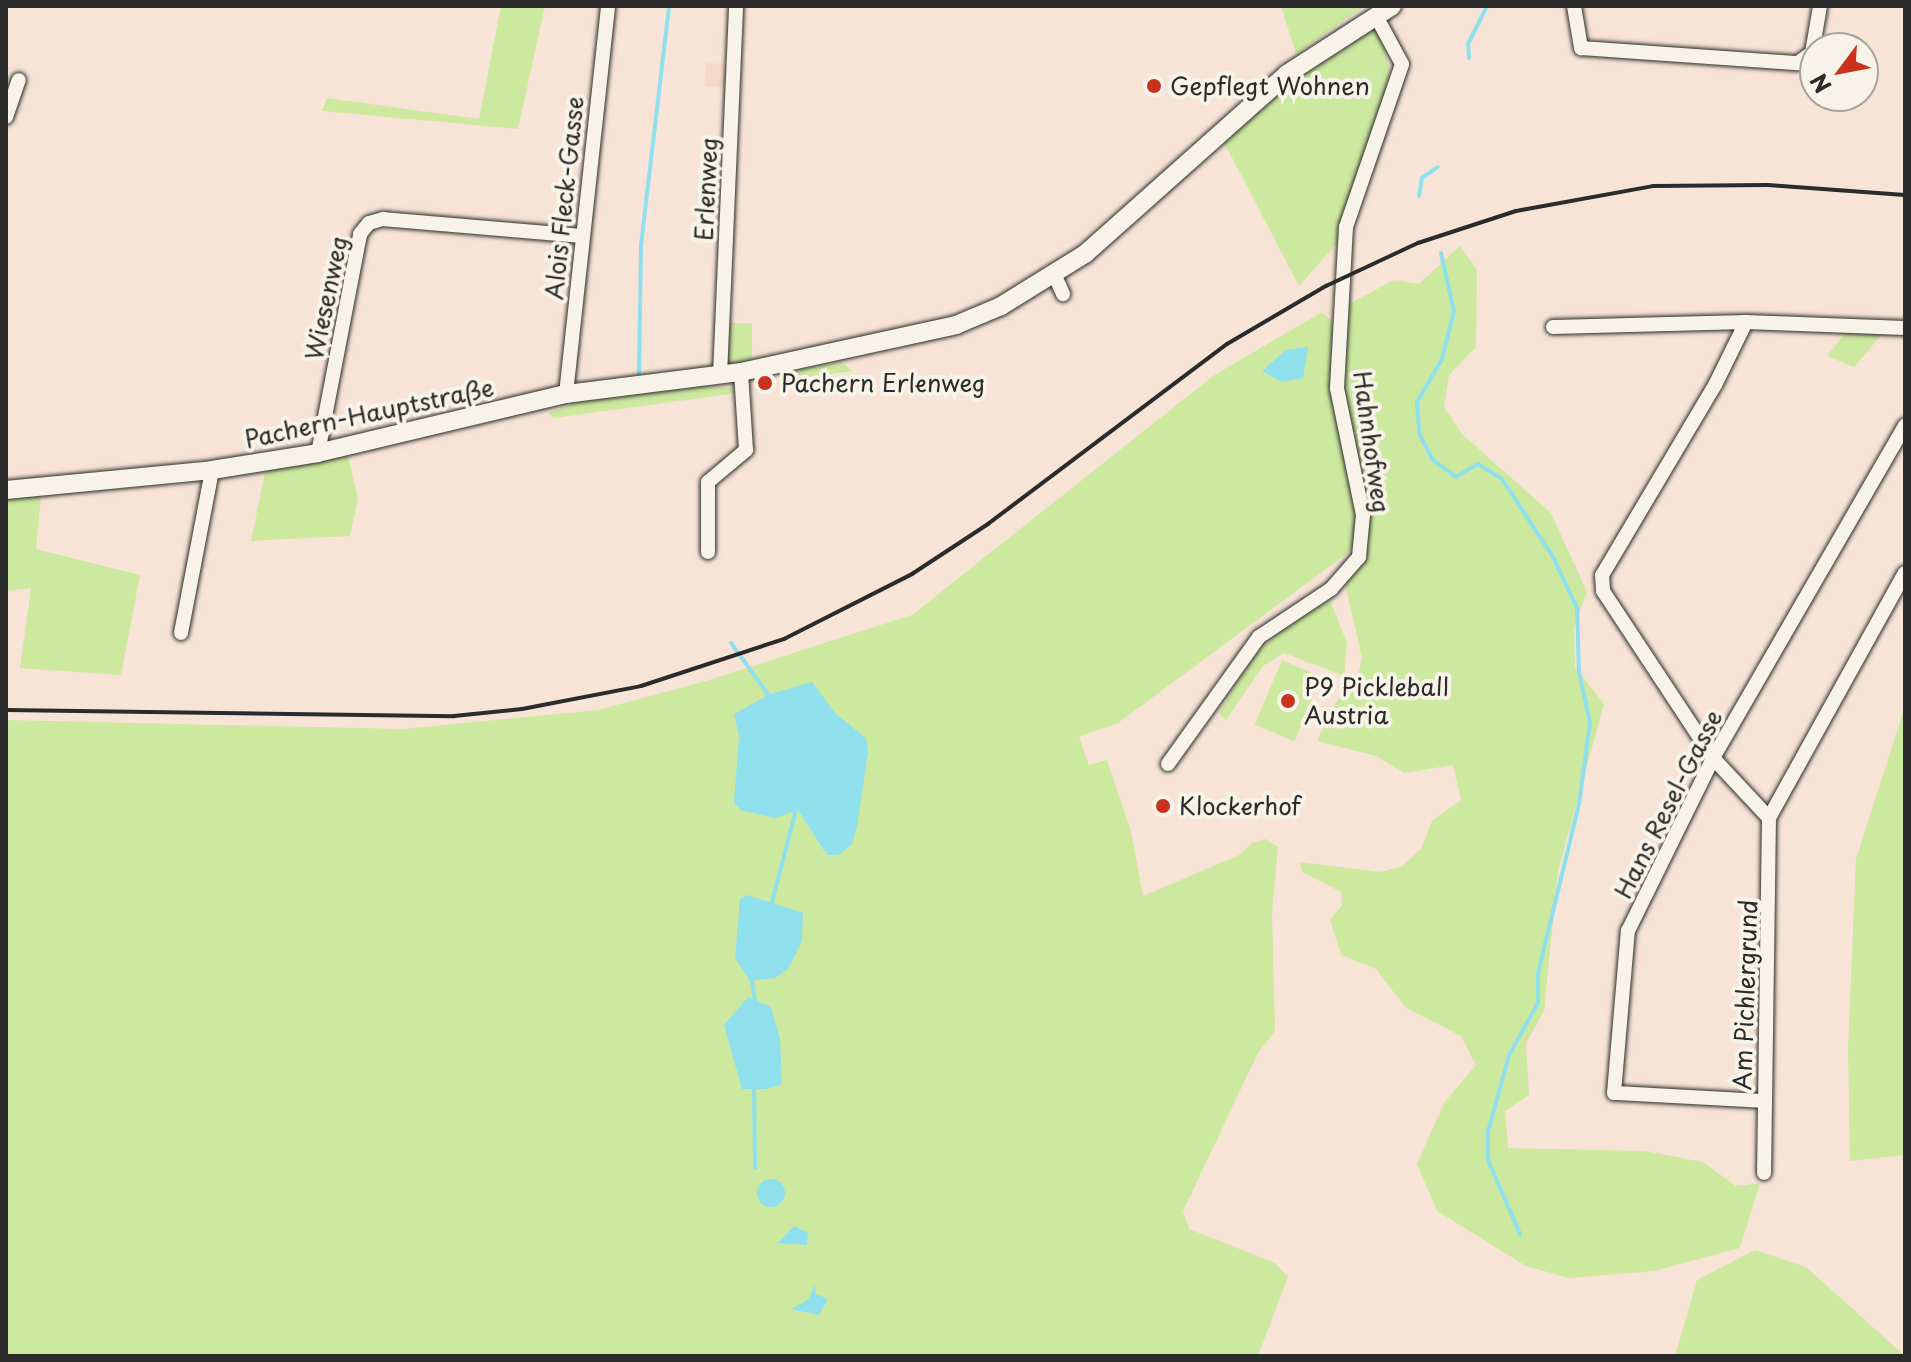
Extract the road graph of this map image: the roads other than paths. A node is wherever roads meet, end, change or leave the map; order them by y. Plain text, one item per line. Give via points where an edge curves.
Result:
1 (608, 6) edge
2 (736, 6) edge
3 (1574, 6) edge
4 (1820, 6) edge
5 (1384, 11) edge
6 (1816, 32) edge
7 (1799, 59) edge
8 (19, 80) dead end
9 (6, 117) edge
10 (581, 236) junction
11 (1055, 276) junction
12 (1063, 294) dead end
13 (1746, 322) junction
14 (1553, 327) dead end
15 (1905, 328) edge
16 (741, 372) junction
17 (720, 375) junction
18 (566, 394) junction
19 (1905, 426) edge
20 (318, 453) junction
21 (212, 470) junction
22 (6, 490) edge
23 (708, 552) dead end
24 (1905, 573) edge
25 (181, 633) dead end
26 (1713, 758) junction
27 (1168, 764) dead end
28 (1769, 818) junction
29 (1764, 1101) junction
30 (1764, 1173) dead end

1 - 10 street, Alois Fleck-Gasse
2 - 17 street, Erlenweg
3 - 7 street via 1581,48
4 - 6 street
5 - 11 main road, Pachern-Hauptstraße via 1287,74 1159,192
5 - 27 street, Hahnhofweg via 1402,64 1346,227 1337,388 1363,515 1359,557 1331,589 1259,637
8 - 9 street
10 - 18 street, Alois Fleck-Gasse
10 - 20 street, Wiesenweg via 383,219 369,223 360,234
11 - 12 street
11 - 16 main road, Pachern-Hauptstraße via 956,325
13 - 14 street
13 - 15 street
13 - 26 street via 1715,385 1602,575 1603,591
16 - 17 main road, Pachern-Hauptstraße
16 - 23 street via 746,450 708,482
17 - 18 main road, Pachern-Hauptstraße
18 - 20 main road, Pachern-Hauptstraße
19 - 26 street, Hans Resel-Gasse
20 - 21 main road, Pachern-Hauptstraße
21 - 22 main road, Pachern-Hauptstraße
21 - 25 street
24 - 28 street, Am Pichlergrund
26 - 28 street
26 - 29 street, Hans Resel-Gasse via 1628,931 1614,1093
28 - 29 street, Am Pichlergrund
29 - 30 street, Am Pichlergrund

